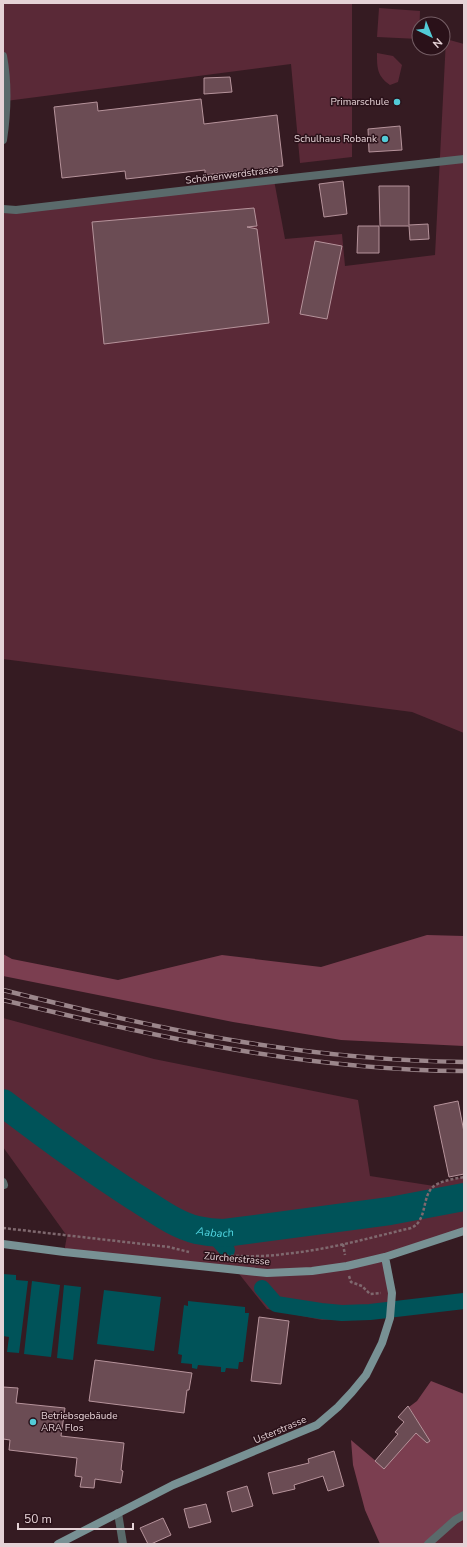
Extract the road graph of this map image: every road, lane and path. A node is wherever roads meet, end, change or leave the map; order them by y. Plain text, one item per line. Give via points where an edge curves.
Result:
1 (3, 56) edge
2 (3, 140) edge
3 (464, 159) edge
4 (3, 209) edge
5 (464, 1177) edge
6 (3, 1228) edge
7 (464, 1231) edge
8 (3, 1244) edge
9 (191, 1253) dead end
10 (221, 1256) dead end
11 (385, 1257) junction
12 (351, 1282) dead end
13 (370, 1294) dead end
14 (118, 1513) junction
15 (464, 1515) edge
16 (58, 1544) edge
17 (123, 1544) edge
18 (428, 1544) edge

1 - 2 street via 6,101
3 - 4 street, Schönenwerdstrasse via 16,210
5 - 10 path via 434,1186 429,1191 420,1219 416,1226 411,1228 312,1250 266,1256
6 - 9 path via 169,1247
7 - 11 main road, Zürcherstrasse
8 - 11 main road, Zürcherstrasse via 266,1273 347,1266
11 - 14 main road, Usterstrasse via 392,1301 390,1318 382,1343 366,1375 338,1407 317,1425 173,1485
12 - 13 path via 362,1286
14 - 16 main road, Usterstrasse
14 - 17 street
15 - 18 street

